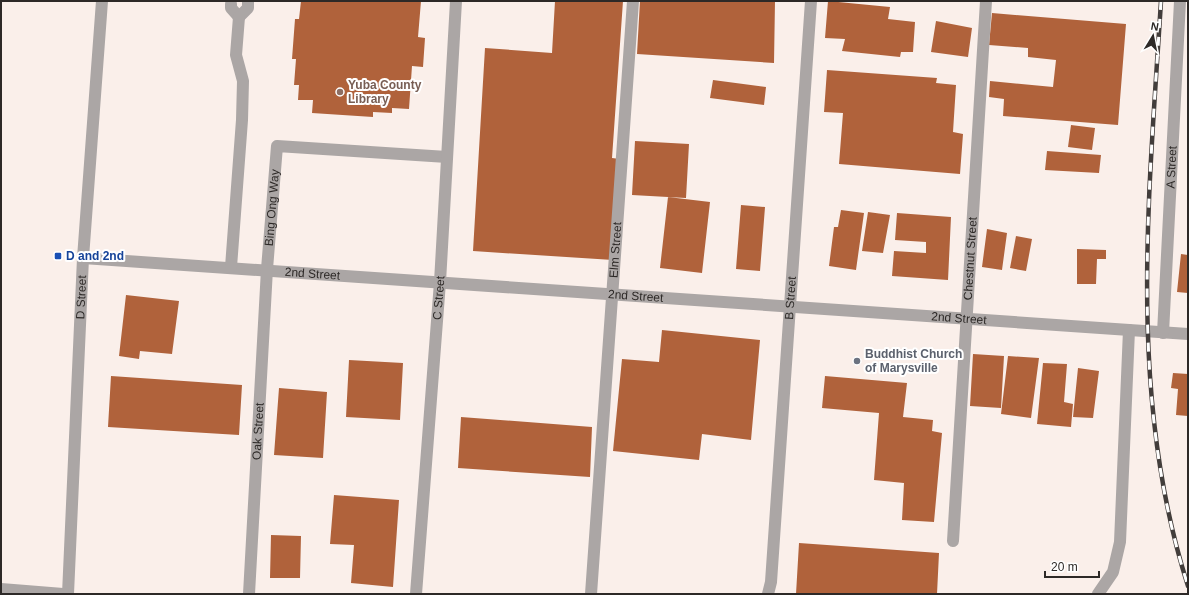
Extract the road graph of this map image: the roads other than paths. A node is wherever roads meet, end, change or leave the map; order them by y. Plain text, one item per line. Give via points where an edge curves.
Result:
1 (102, 1) edge
2 (248, 1) edge
3 (456, 1) edge
4 (633, 1) edge
5 (811, 1) edge
6 (986, 1) edge
7 (1180, 1) edge
8 (231, 4) dead end
9 (239, 17) junction
10 (447, 157) junction
11 (83, 258) junction
12 (230, 267) junction
13 (267, 270) junction
14 (440, 282) junction
15 (612, 295) junction
16 (791, 306) junction
17 (968, 319) junction
18 (1129, 330) junction
19 (1163, 333) junction
20 (1188, 334) edge
21 (953, 541) dead end
22 (1, 589) edge
23 (63, 594) edge
24 (68, 594) edge
25 (249, 594) edge
26 (416, 594) edge
27 (591, 594) edge
28 (768, 594) edge
29 (1098, 594) edge

1 - 11 street, D Street
2 - 9 street via 248,8
3 - 10 street, C Street
4 - 15 street, Elm Street
5 - 16 street, B Street
6 - 17 street, Chestnut Street
7 - 19 street, A Street
8 - 9 street via 231,8
9 - 12 street via 236,56 243,81
10 - 13 street, Bing Ong Way via 277,146
10 - 14 street, C Street
11 - 12 street, 2nd Street
11 - 24 street, D Street
12 - 13 street, 2nd Street
13 - 14 street, 2nd Street
13 - 25 street, Oak Street
14 - 15 street, 2nd Street
14 - 26 street, C Street
15 - 16 street, 2nd Street
15 - 27 street, Elm Street
16 - 17 street, 2nd Street
16 - 28 street, B Street via 771,582
17 - 18 street, 2nd Street
17 - 21 street, Chestnut Street
18 - 19 street, 2nd Street
18 - 29 street via 1120,542 1113,572
19 - 20 street, 2nd Street
22 - 23 street

